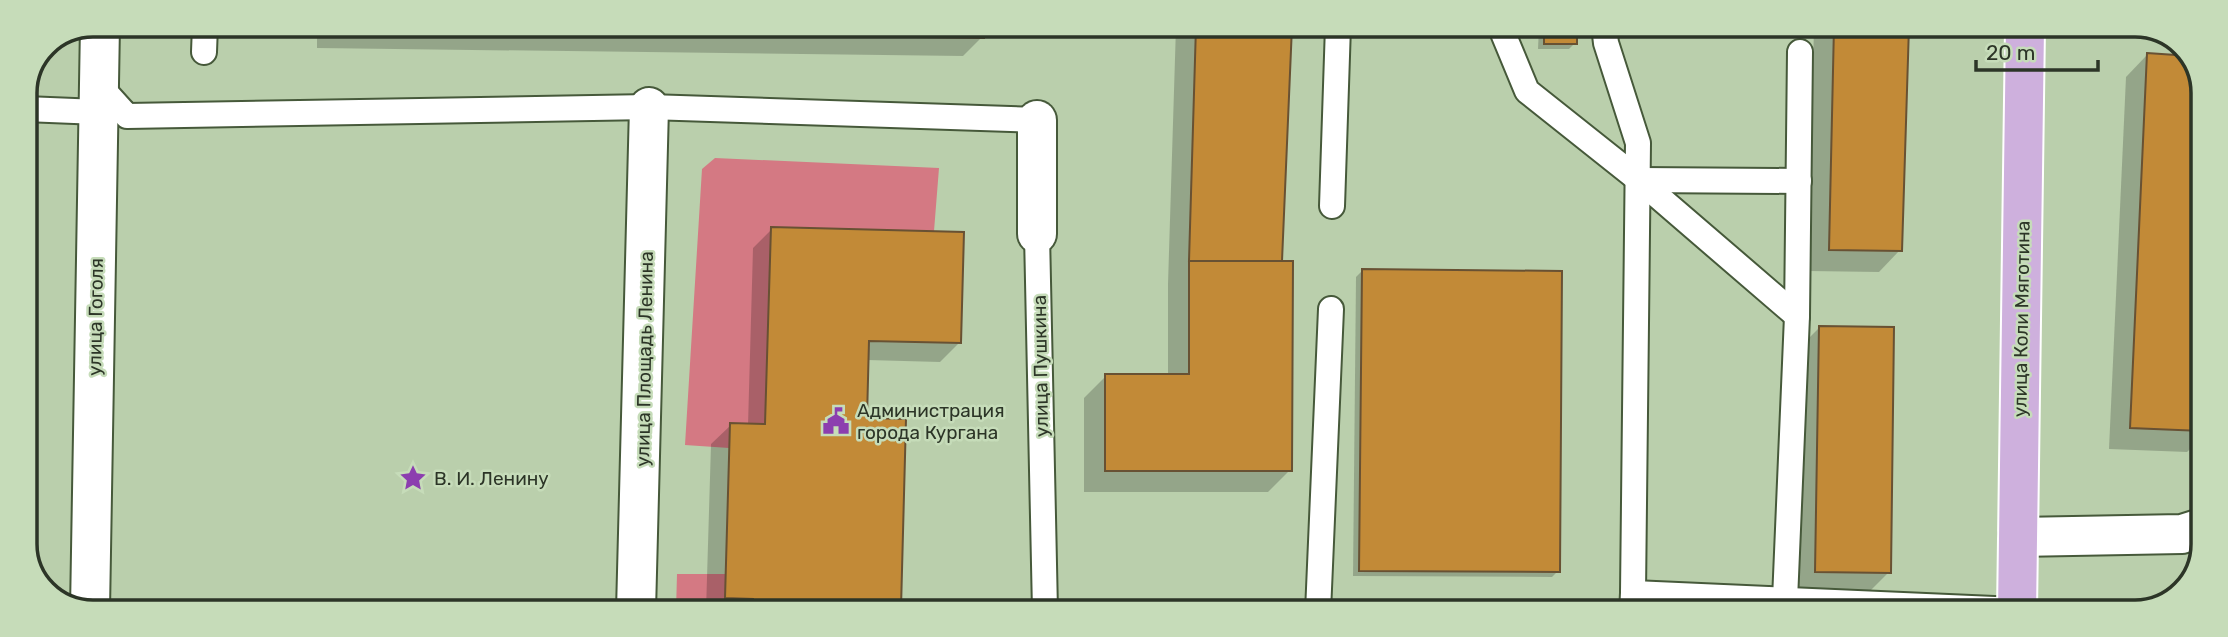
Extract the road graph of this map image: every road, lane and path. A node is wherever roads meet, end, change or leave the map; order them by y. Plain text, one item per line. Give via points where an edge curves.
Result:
1 (100, 37) edge
2 (205, 37) edge
3 (1338, 37) edge
4 (1505, 37) edge
5 (1605, 37) edge
6 (2025, 37) edge
7 (204, 52) dead end
8 (1800, 52) dead end
9 (99, 99) junction
10 (37, 107) edge
11 (649, 107) junction
12 (1037, 120) joint
13 (1639, 180) junction
14 (1799, 181) junction
15 (1332, 206) dead end
16 (1037, 234) joint
17 (1331, 309) dead end
18 (1797, 316) junction
19 (2191, 531) edge
20 (2018, 537) junction
21 (90, 600) edge
22 (636, 600) edge
23 (1045, 600) edge
24 (1319, 600) edge
25 (1632, 600) edge
26 (1786, 600) edge
27 (2017, 600) edge

1 - 9 street, улица Гоголя
2 - 7 lane
3 - 15 lane
4 - 13 lane via 1527,91
5 - 13 lane via 1638,143
6 - 20 main road, улица Коли Мяготина
8 - 14 lane
9 - 10 lane
9 - 11 lane via 127,116
9 - 21 street, улица Гоголя
11 - 12 lane
11 - 22 street, улица Площадь Ленина
12 - 16 street, улица Пушкина
13 - 14 lane
13 - 18 lane
13 - 25 lane
14 - 18 lane
16 - 23 lane, улица Пушкина
17 - 24 lane
18 - 26 lane
19 - 20 street
20 - 27 main road, улица Коли Мяготина

